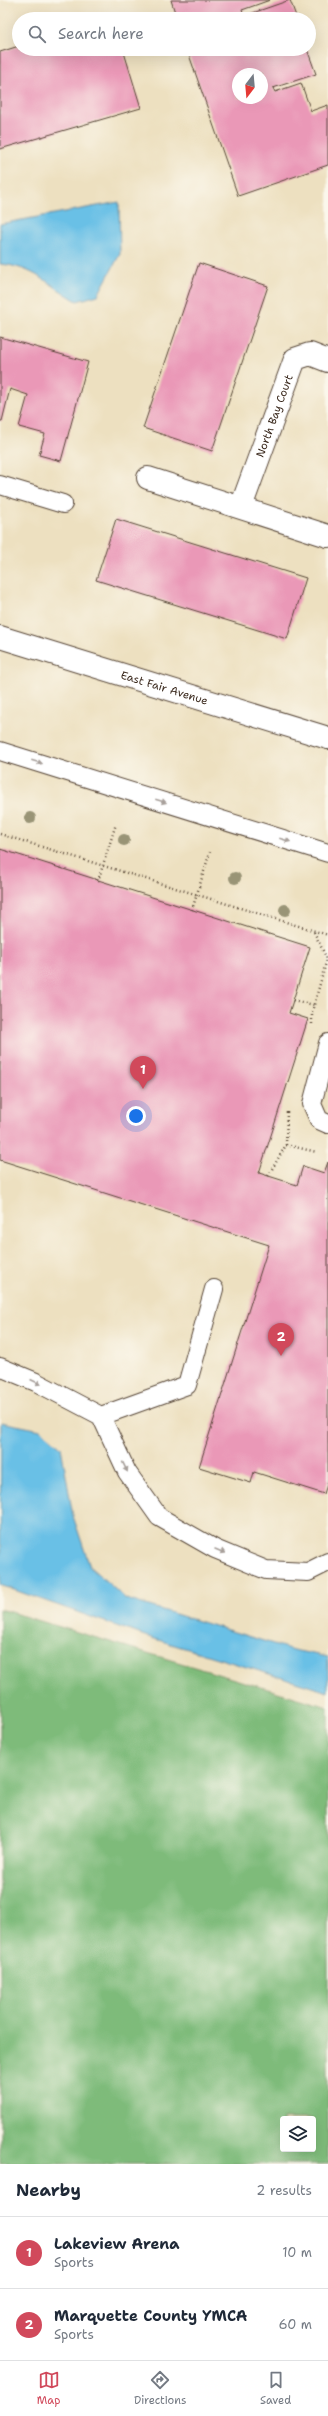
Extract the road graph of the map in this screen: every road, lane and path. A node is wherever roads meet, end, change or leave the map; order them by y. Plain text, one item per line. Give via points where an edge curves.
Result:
1 (328, 361) edge
2 (148, 478) dead end
3 (0, 485) edge
4 (63, 504) dead end
5 (240, 507) junction
6 (328, 536) edge
7 (0, 637) edge
8 (328, 738) edge
9 (0, 751) edge
10 (116, 824) dead end
11 (0, 834) edge
12 (210, 852) dead end
13 (328, 853) edge
14 (103, 866) junction
15 (98, 881) dead end
16 (197, 895) junction
17 (192, 910) dead end
18 (328, 935) edge
19 (293, 1000) dead end
20 (314, 1005) dead end
21 (328, 1043) edge
22 (328, 1124) edge
23 (318, 1152) dead end
24 (268, 1176) dead end
25 (214, 1289) dead end
26 (0, 1367) edge
27 (101, 1416) junction
28 (328, 1562) edge

1 - 5 street, North Bay Court via 310,354 295,359
2 - 5 street
3 - 4 lane
5 - 6 street
7 - 8 street, East Fair Avenue
9 -> 13 lane
10 - 14 path
11 - 14 path
12 - 16 path
14 - 15 path
14 - 16 path
16 - 17 path
16 - 18 path
19 - 20 path
21 - 22 lane via 312,1104 319,1120
23 - 24 path via 286,1145
25 - 27 lane via 187,1385
26 -> 27 lane via 36,1382
27 -> 28 lane via 127,1472 159,1517 215,1549 266,1570 308,1572

